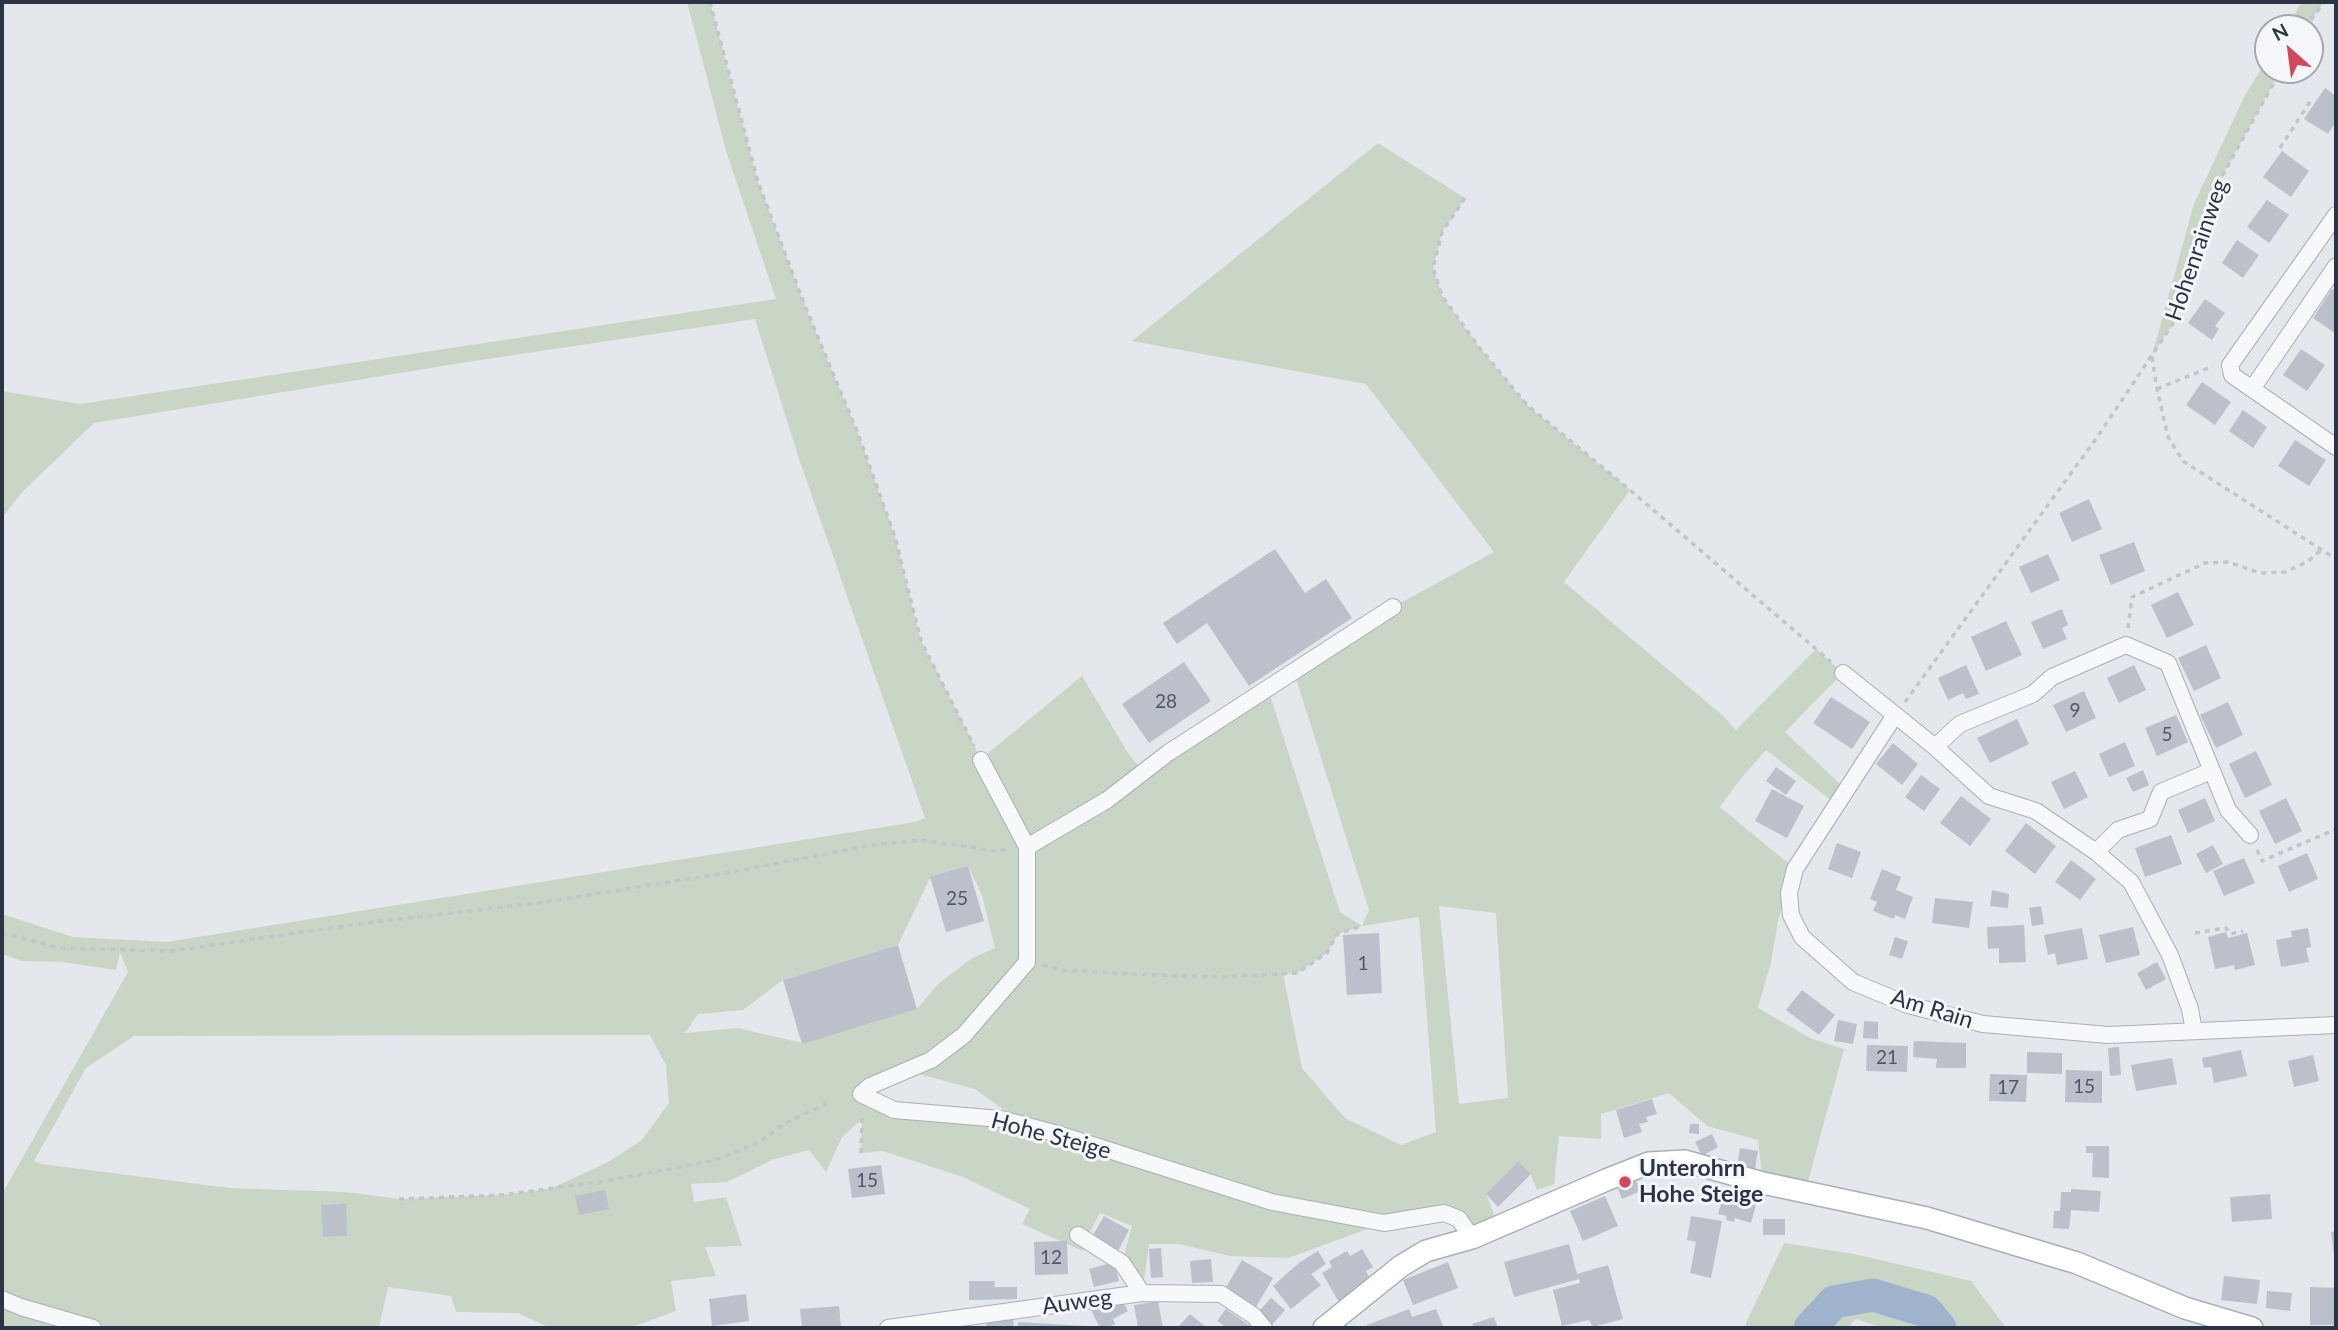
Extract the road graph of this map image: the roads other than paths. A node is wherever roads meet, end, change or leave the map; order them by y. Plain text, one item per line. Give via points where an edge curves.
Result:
1 (2336, 215) edge
2 (2336, 266) edge
3 (2252, 389) junction
4 (2336, 446) edge
5 (1393, 607) dead end
6 (1843, 673) road end
7 (1895, 715) junction
8 (1935, 747) junction
9 (981, 760) road end
10 (2211, 771) junction
11 (2250, 835) road end
12 (1027, 847) junction
13 (2096, 852) junction
14 (2336, 1025) edge
15 (2194, 1031) junction
16 (1079, 1236) dead end
17 (1472, 1238) junction
18 (1142, 1293) junction
19 (2, 1299) edge
20 (93, 1328) edge
21 (888, 1328) edge
22 (1264, 1328) edge
23 (1324, 1328) edge
24 (2252, 1328) edge

1 - 3 street via 2230,365 2232,375
2 - 3 street
3 - 4 street
5 - 12 street via 1168,753 1107,800
6 - 7 street
7 - 8 street
7 - 15 street, Am Rain via 1795,869 1789,893 1791,915 1802,937 1853,982 1909,1005 1983,1024 2108,1035
8 - 10 street via 1960,724 2033,694 2052,677 2126,645 2168,663
8 - 13 street via 1989,796 2036,811
9 - 12 street
10 - 11 street via 2228,810
10 - 13 street via 2161,792 2150,819 2118,830
12 - 17 street, Hohe Steige via 1027,962 964,1035 931,1060 861,1094 894,1110 1001,1119 1272,1202 1384,1223 1444,1213 1459,1219
13 - 15 street via 2131,882 2150,914 2170,955
14 - 15 street, Am Rain
16 - 18 street, Auweg via 1122,1263
17 - 23 street via 1426,1251 1401,1266
17 - 24 street via 1649,1163 1685,1161 1763,1183 1927,1218 2077,1263 2185,1308
18 - 21 street, Auweg
18 - 22 street, Auweg via 1222,1294
19 - 20 street

